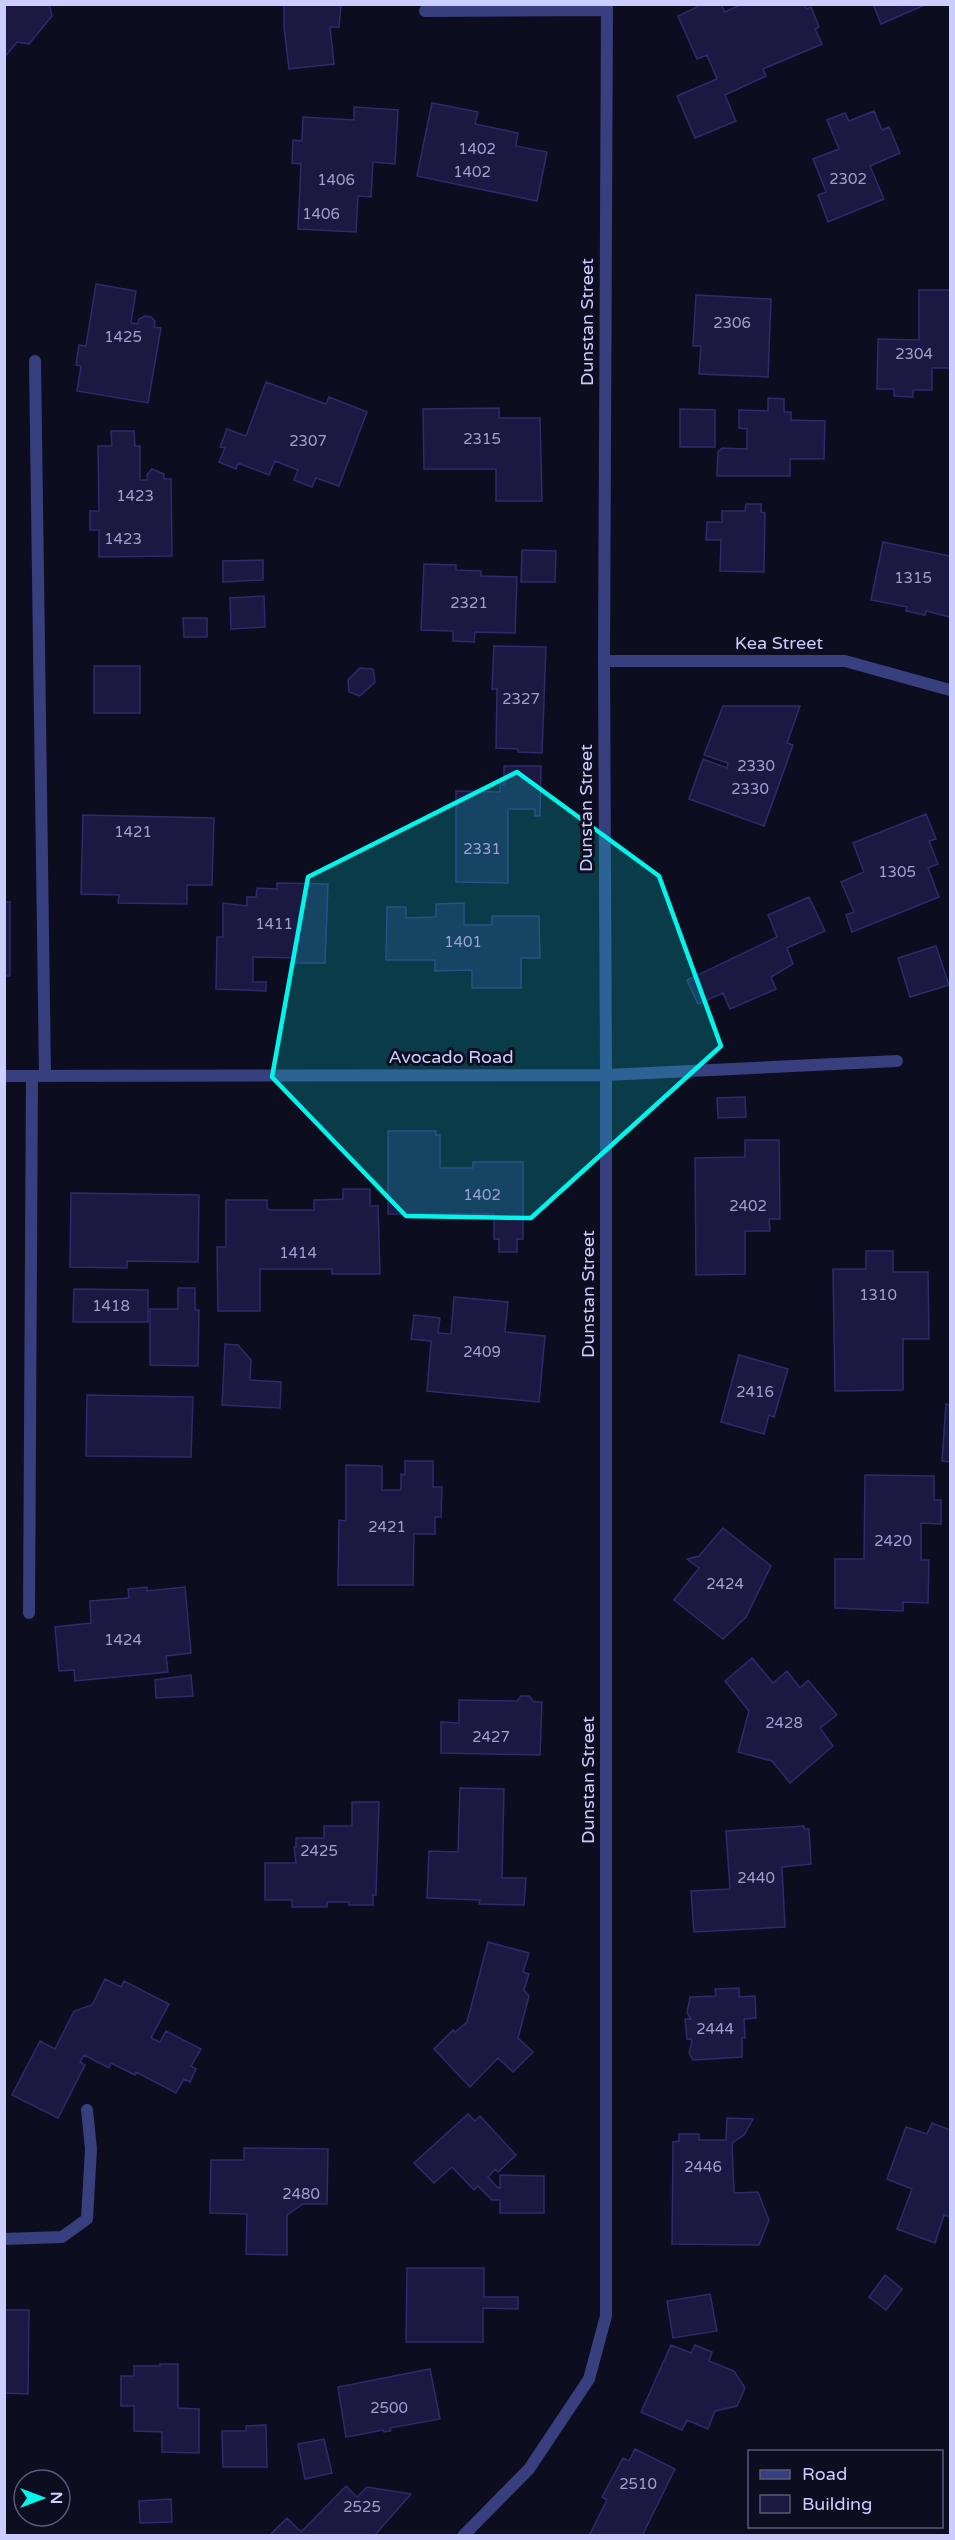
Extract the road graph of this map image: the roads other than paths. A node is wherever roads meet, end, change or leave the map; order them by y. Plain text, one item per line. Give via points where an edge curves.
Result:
1 (607, 7) edge
2 (425, 11) dead end
3 (35, 361) dead end
4 (604, 661) junction
5 (951, 690) edge
6 (897, 1061) dead end
7 (606, 1075) junction
8 (4, 1076) edge
9 (39, 1076) junction
10 (29, 1613) dead end
11 (87, 2110) dead end
12 (4, 2239) edge
13 (463, 2535) edge

1 - 2 street
1 - 4 street, Dunstan Street
3 - 9 street
4 - 5 street, Kea Street via 845,661
4 - 7 street, Dunstan Street
6 - 7 street, Avocado Road
7 - 9 street, Avocado Road
7 - 13 street, Dunstan Street via 606,2316 590,2379 529,2469
8 - 9 street, Avocado Road
9 - 10 street
11 - 12 street via 91,2149 87,2219 63,2237

